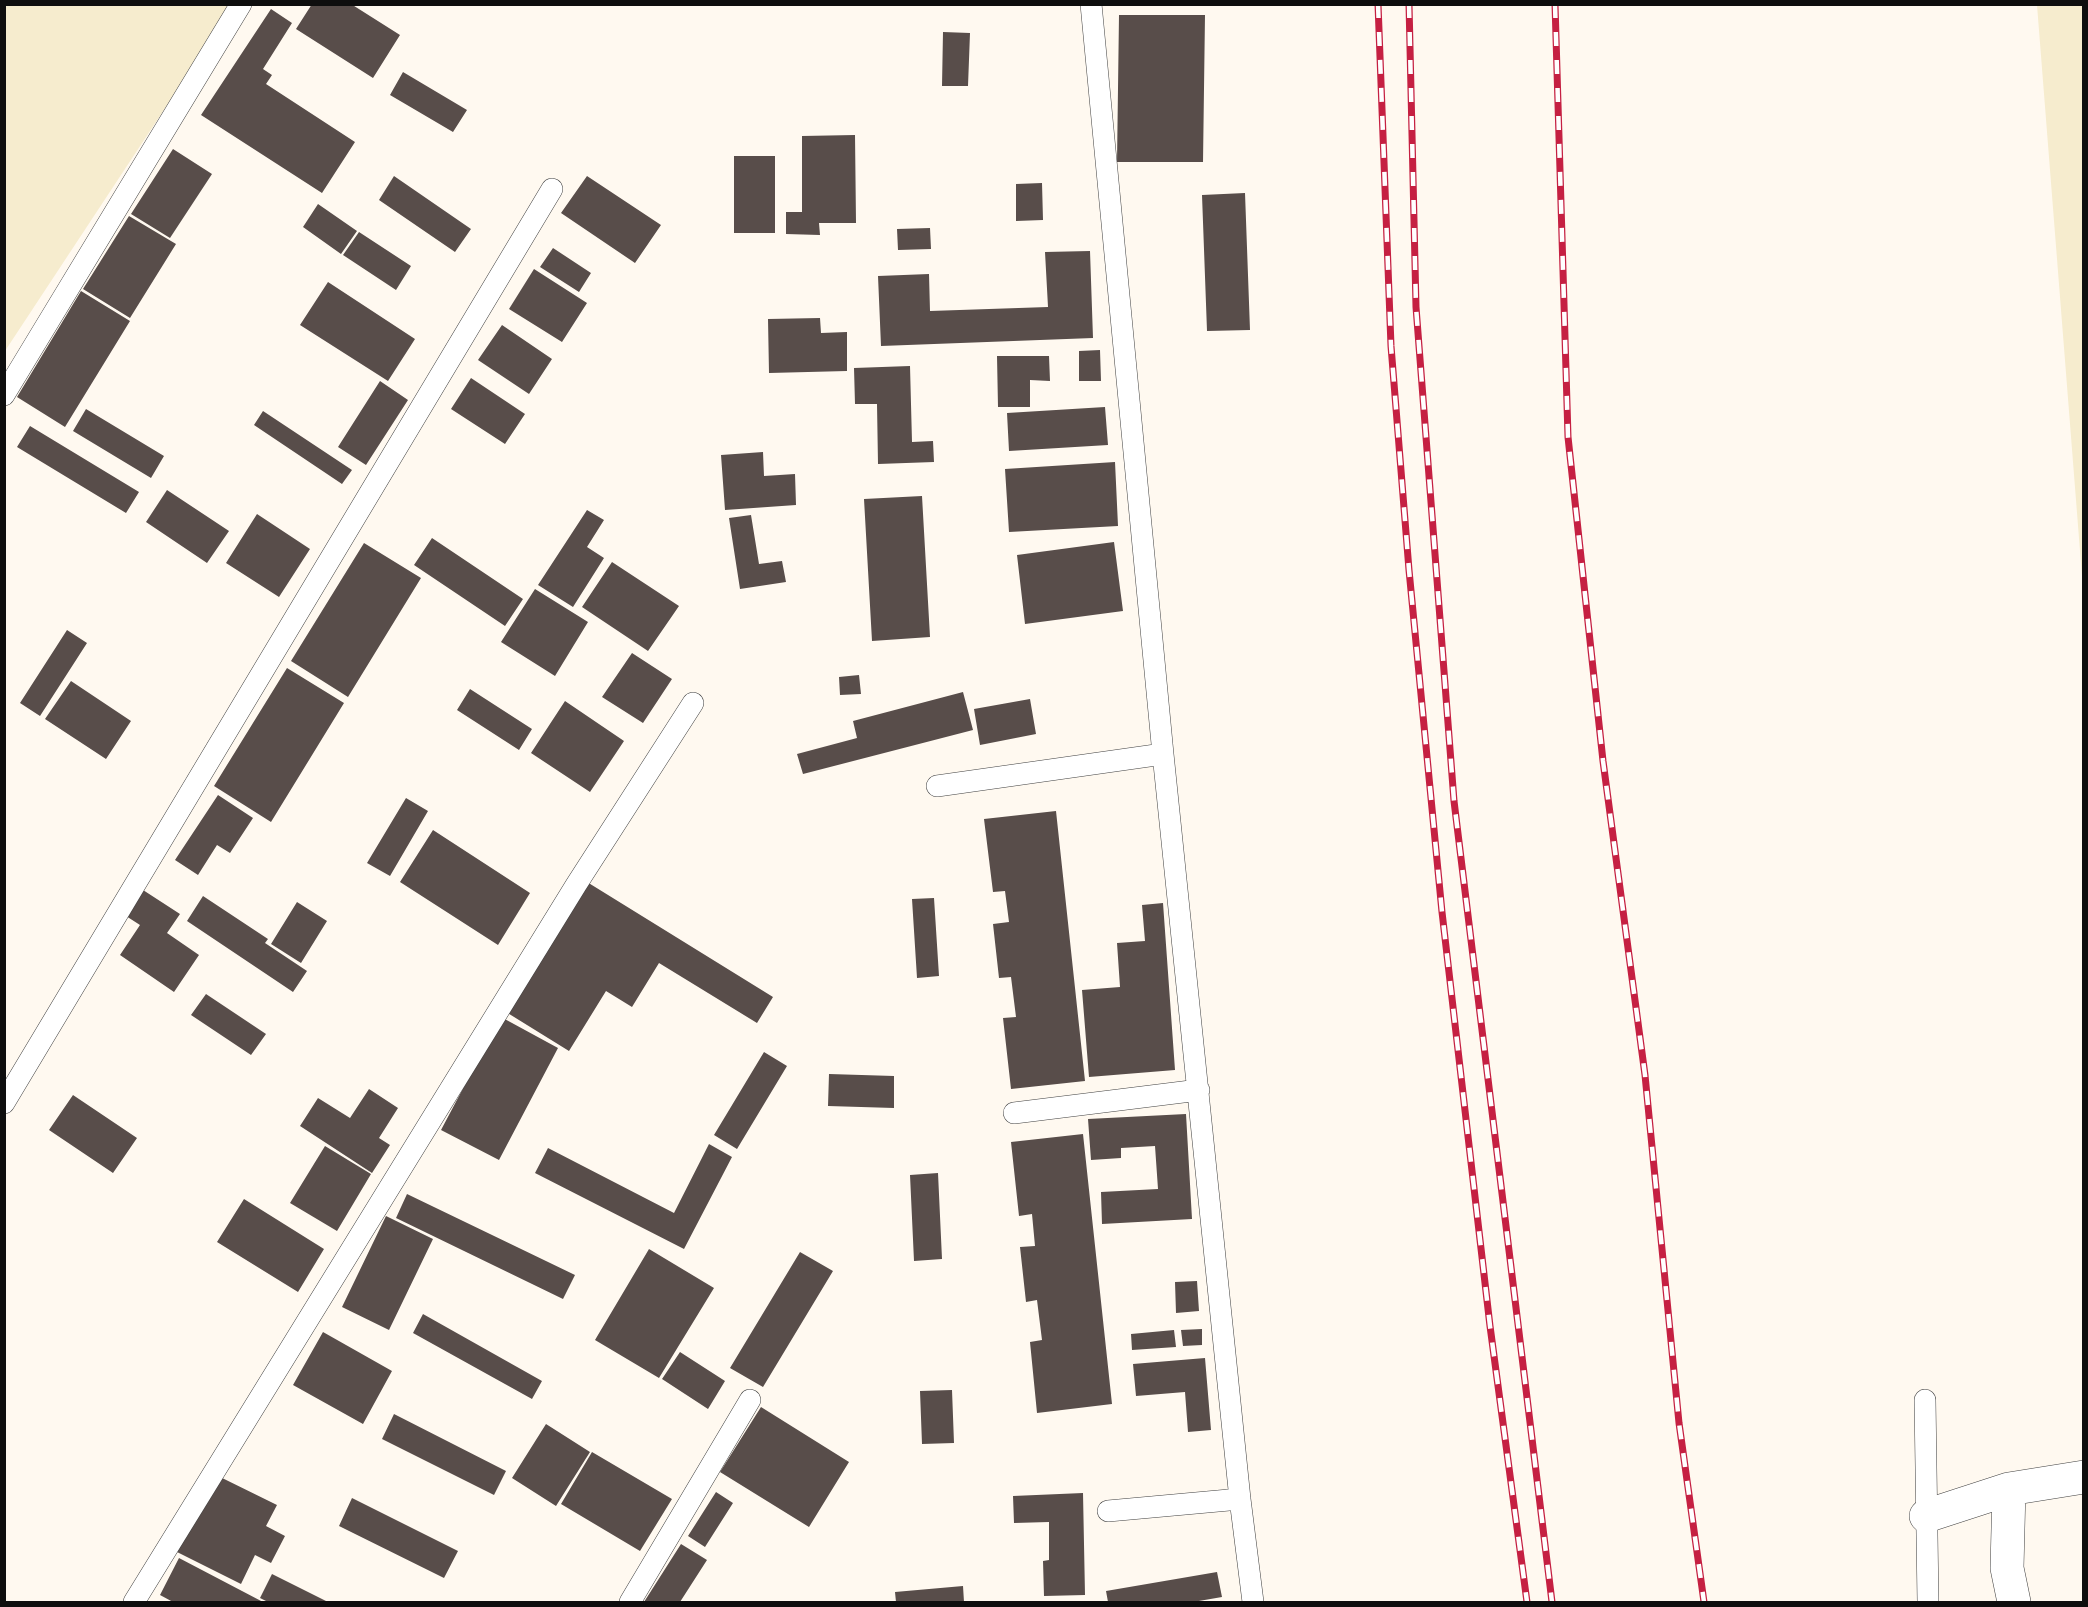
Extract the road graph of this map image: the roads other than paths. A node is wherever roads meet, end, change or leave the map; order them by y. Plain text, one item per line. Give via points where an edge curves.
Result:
1 (241, 4) edge
2 (1091, 4) edge
3 (552, 189) dead end
4 (4, 395) edge
5 (693, 703) dead end
6 (1163, 754) junction
7 (937, 786) dead end
8 (1199, 1090) junction
9 (4, 1102) edge
10 (1014, 1113) dead end
11 (750, 1400) dead end
12 (1924, 1400) dead end
13 (2084, 1477) edge
14 (2009, 1489) junction
15 (1240, 1499) junction
16 (1108, 1511) dead end
17 (1926, 1516) junction
18 (134, 1602) edge
19 (630, 1602) edge
20 (1253, 1602) edge
21 (1928, 1602) edge
22 (2014, 1602) edge

1 - 4 lane
2 - 6 lane
3 - 9 lane
5 - 18 lane via 576,885
6 - 7 lane
6 - 8 lane
8 - 10 lane
8 - 15 lane
11 - 19 lane
12 - 17 lane
13 - 14 street
14 - 17 street
14 - 22 street via 2007,1568
15 - 16 lane
15 - 20 lane
17 - 21 lane

